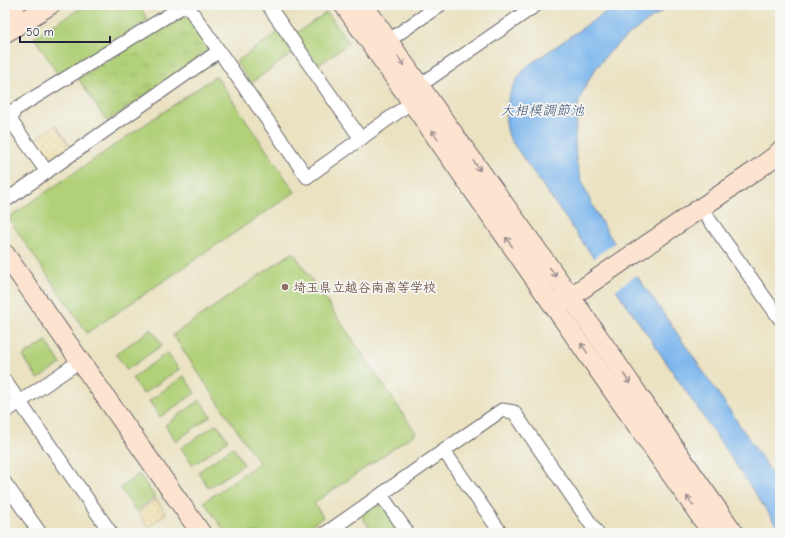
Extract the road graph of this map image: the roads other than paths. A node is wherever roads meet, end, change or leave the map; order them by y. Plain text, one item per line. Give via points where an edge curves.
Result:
1 (16, 5) edge
2 (50, 5) edge
3 (186, 5) edge
4 (268, 5) edge
5 (344, 5) edge
6 (364, 5) edge
7 (440, 5) edge
8 (536, 5) edge
9 (5, 12) edge
10 (5, 33) edge
11 (388, 41) junction
12 (219, 51) junction
13 (416, 94) junction
14 (361, 139) junction
15 (779, 158) edge
16 (47, 172) junction
17 (5, 201) edge
18 (701, 208) junction
19 (5, 254) edge
20 (563, 302) junction
21 (780, 319) edge
22 (80, 361) junction
23 (5, 381) edge
24 (20, 402) junction
25 (5, 412) edge
26 (444, 451) junction
27 (5, 483) edge
28 (381, 495) junction
29 (40, 533) edge
30 (111, 533) edge
31 (201, 533) edge
32 (326, 533) edge
33 (408, 533) edge
34 (501, 533) edge
35 (597, 533) edge
36 (712, 533) edge
37 (734, 533) edge

1 - 9 street
2 - 10 street
3 - 12 street
3 - 16 street via 14,110 11,121
4 - 14 street
5 - 13 street
6 - 11 street
7 - 11 street
8 - 13 street
11 -> 13 street
12 - 14 street via 307,177
12 - 16 street
13 - 14 street
13 - 20 street
15 - 18 street
16 - 17 street
18 - 20 street
18 - 21 street
19 - 22 street
36 -> 20 street
20 -> 37 street
22 - 24 street
22 - 31 street
23 - 24 street
24 - 25 street
24 - 30 street
26 - 28 street
26 - 34 street
26 - 35 street via 502,410 514,412
27 - 29 street
28 - 32 street
28 - 33 street

